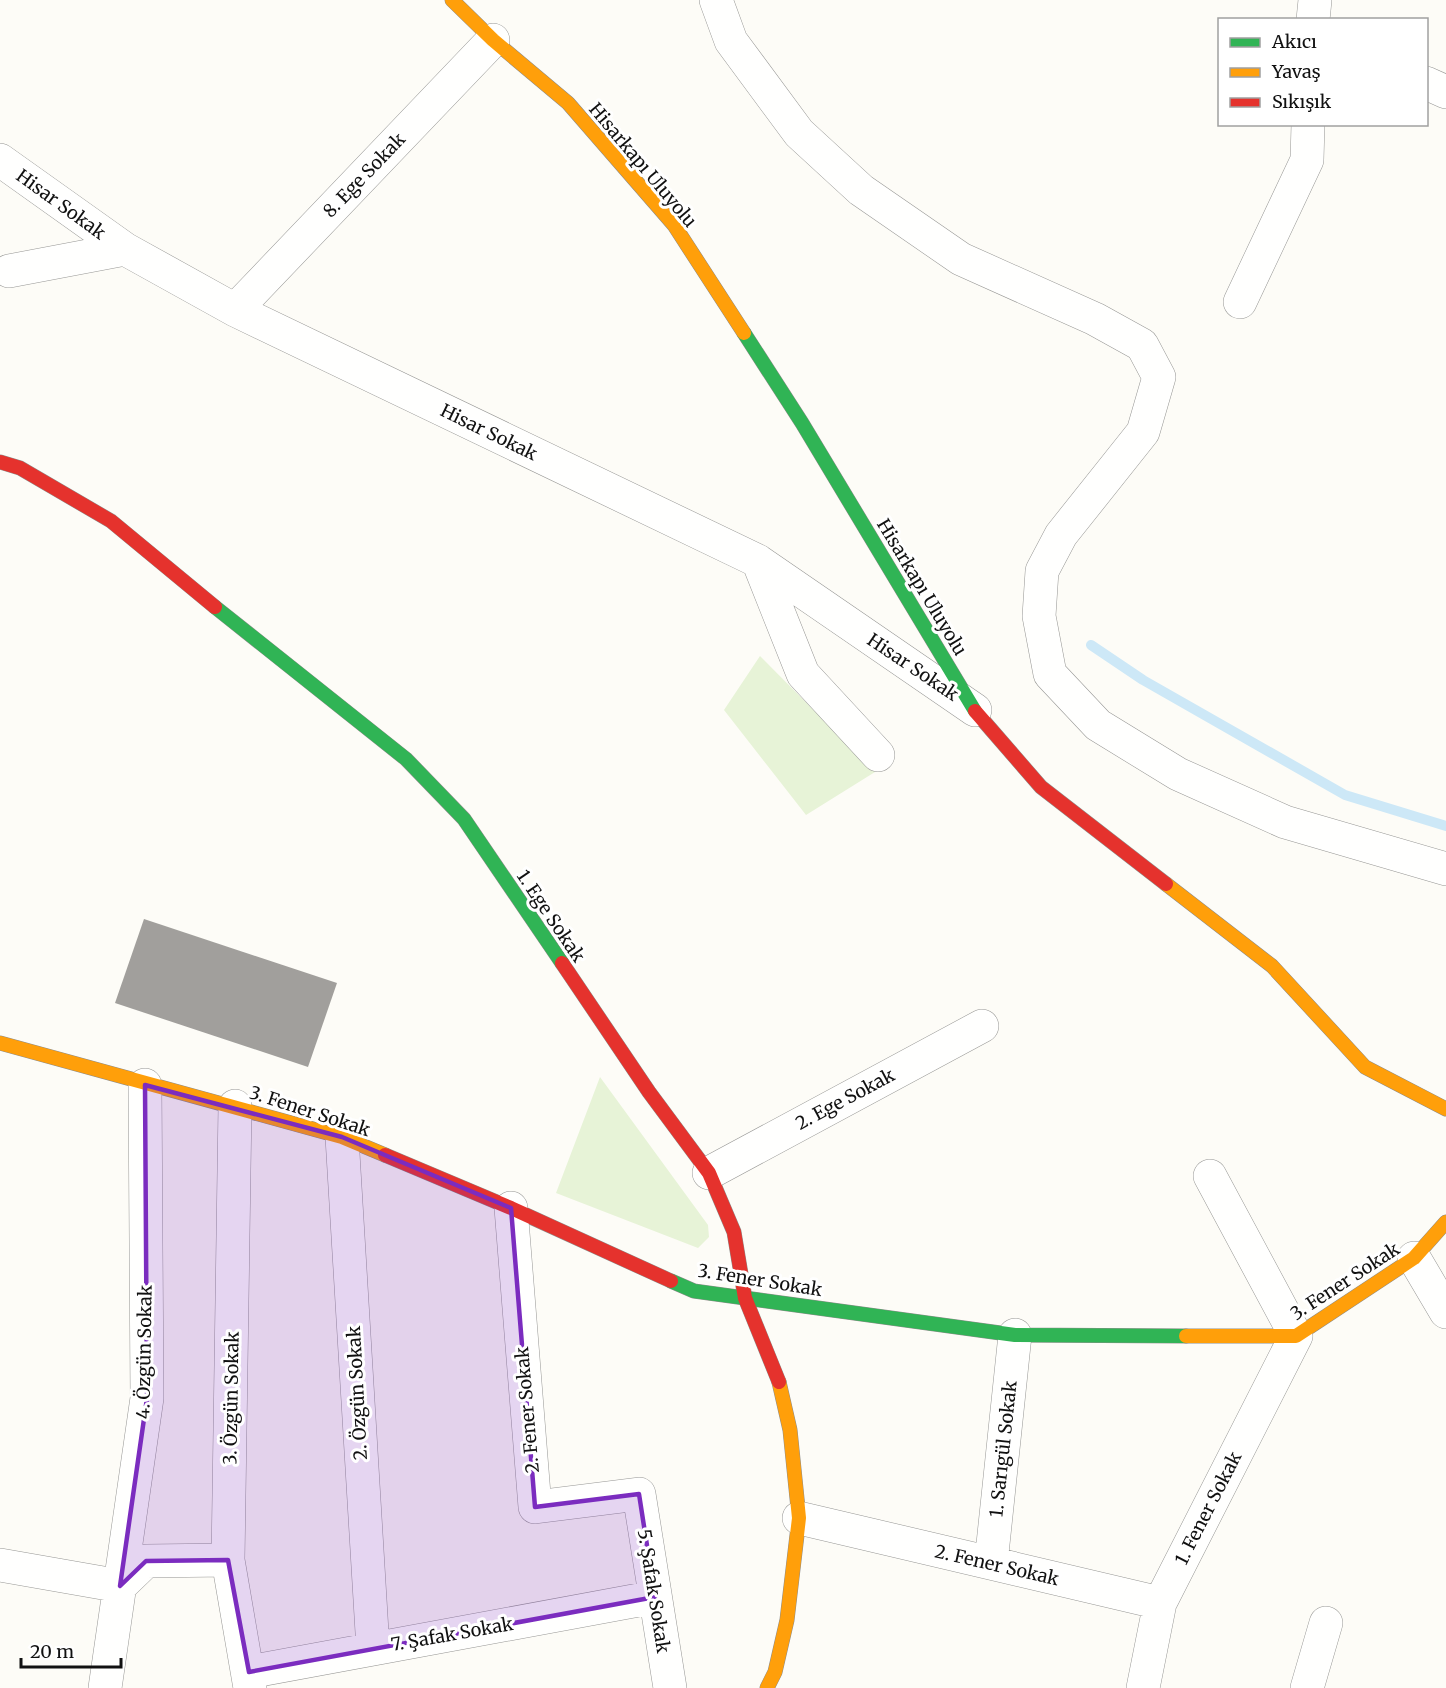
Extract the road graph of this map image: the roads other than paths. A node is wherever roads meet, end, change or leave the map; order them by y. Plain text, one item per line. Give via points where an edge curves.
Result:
1 (452, 0) edge
2 (716, 0) edge
3 (1315, 0) edge
4 (1312, 18) edge
5 (493, 40) junction
6 (1428, 84) edge
7 (1446, 92) edge
8 (1308, 126) edge
9 (0, 160) edge
10 (125, 249) junction
11 (9, 271) dead end
12 (1240, 302) dead end
13 (235, 310) junction
14 (0, 462) edge
15 (758, 561) junction
16 (975, 710) junction
17 (878, 755) dead end
18 (1446, 869) edge
19 (982, 1026) dead end
20 (0, 1043) edge
21 (145, 1085) junction
22 (235, 1106) junction
23 (1446, 1109) edge
24 (342, 1137) junction
25 (709, 1173) junction
26 (1210, 1176) dead end
27 (511, 1208) junction
28 (1446, 1222) edge
29 (1414, 1258) junction
30 (745, 1298) junction
31 (1446, 1312) edge
32 (1015, 1335) junction
33 (1296, 1336) junction
34 (639, 1494) joint
35 (799, 1518) junction
36 (228, 1560) junction
37 (991, 1563) junction
38 (0, 1565) edge
39 (120, 1586) junction
40 (656, 1597) junction
41 (1161, 1603) junction
42 (1326, 1623) dead end
43 (372, 1649) junction
44 (249, 1680) edge
45 (105, 1688) edge
46 (670, 1688) edge
47 (766, 1688) edge
48 (1143, 1688) edge
49 (1307, 1688) edge

1 - 5 street, Hisarkapı Uluyolu
2 - 18 street via 731,41 800,133 861,190 961,259 1095,319 1142,345 1159,377 1143,432 1061,535 1042,571 1039,616 1050,674 1098,725 1178,774 1285,822
3 - 4 street
5 - 13 street, 8. Ege Sokak
5 - 16 street, Hisarkapı Uluyolu via 568,103 674,225 802,423
6 - 7 street
8 - 12 street via 1307,160
9 - 10 street, Hisar Sokak
10 - 11 street
10 - 13 street, Hisar Sokak
13 - 15 street, Hisar Sokak
14 - 25 street, 1. Ege Sokak via 20,468 111,521 406,759 464,819 649,1092
15 - 16 street, Hisar Sokak
15 - 17 street via 803,674
16 - 23 street, Hisarkapı Uluyolu via 1041,787 1272,966 1365,1067
19 - 25 street, 2. Ege Sokak
20 - 21 street, 3. Fener Sokak
21 - 22 street, 3. Fener Sokak
21 - 39 street, 4. Özgün Sokak via 147,1398
22 - 24 street, 3. Fener Sokak
22 - 36 street, 3. Özgün Sokak
24 - 27 street, 3. Fener Sokak
24 - 43 street, 2. Özgün Sokak
25 - 30 street, 1. Ege Sokak via 734,1232
26 - 33 street
27 - 30 street, 3. Fener Sokak via 694,1291
27 - 34 street, 2. Fener Sokak via 535,1507
28 - 29 street, 3. Fener Sokak
29 - 31 street
29 - 33 street, 3. Fener Sokak
30 - 32 street, 3. Fener Sokak
30 - 35 street, 1. Ege Sokak via 780,1385 790,1430
32 - 33 street, 3. Fener Sokak
32 - 37 street, 1. Sarıgül Sokak
33 - 41 street, 1. Fener Sokak
34 - 40 street, 5. Şafak Sokak
35 - 37 street, 2. Fener Sokak
35 - 47 street, 1. Ege Sokak via 787,1620 775,1672
36 - 39 street via 146,1562
36 - 44 street, 3. Özgün Sokak
37 - 41 street, 2. Fener Sokak
38 - 39 street
39 - 45 street, 4. Özgün Sokak
40 - 43 street, 7. Şafak Sokak
40 - 46 street, 5. Şafak Sokak
41 - 48 street, 1. Fener Sokak
42 - 49 street
43 - 44 street, 7. Şafak Sokak

